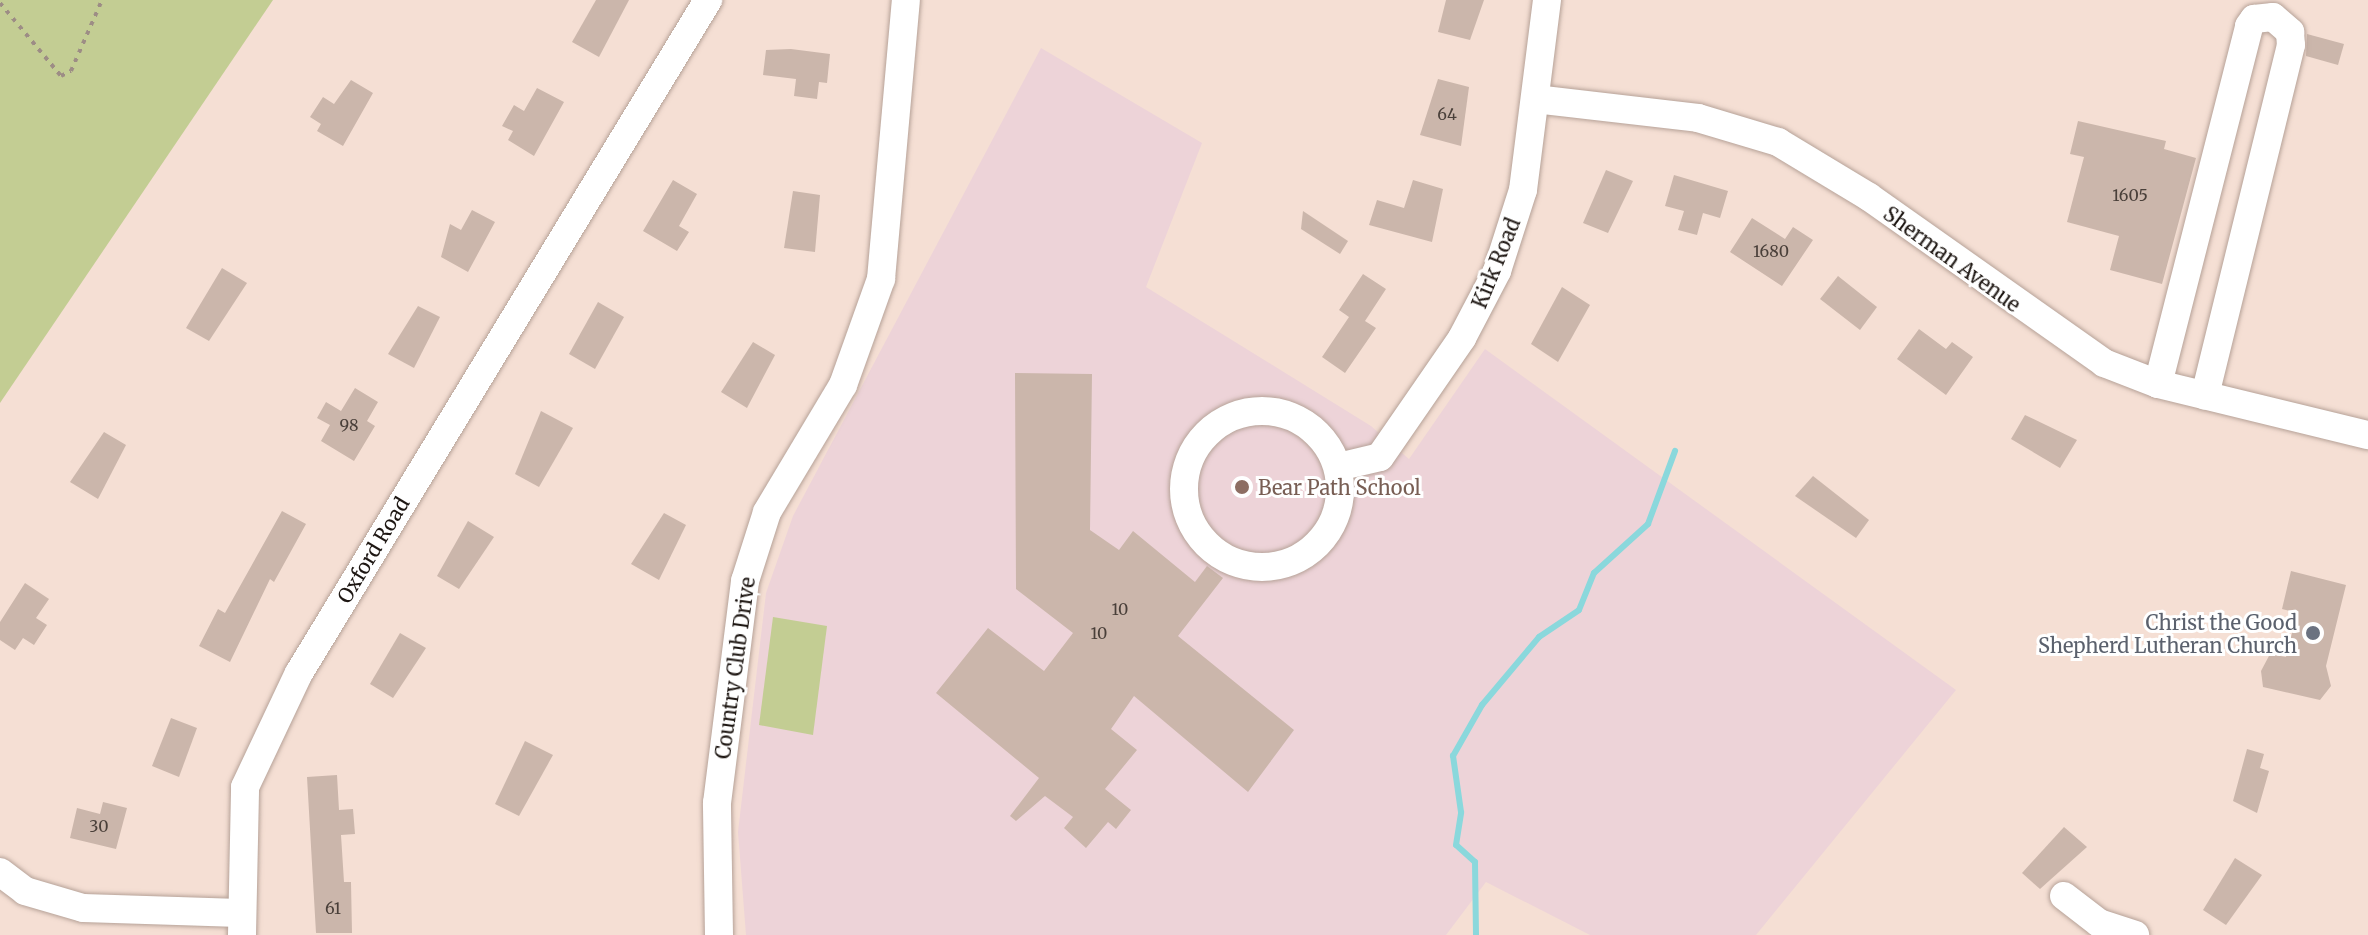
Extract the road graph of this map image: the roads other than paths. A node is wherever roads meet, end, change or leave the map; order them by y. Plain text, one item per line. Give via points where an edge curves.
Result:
1 (708, 0) edge
2 (1547, 0) edge
3 (899, 1) edge
4 (1535, 99) junction
5 (2158, 384) junction
6 (2205, 396) junction
7 (2368, 435) edge
8 (1338, 467) junction
9 (0, 872) edge
10 (2064, 896) dead end
11 (241, 924) edge
12 (719, 935) edge
13 (2135, 935) edge

1 - 11 street, Oxford Road via 299,673 245,787
2 - 4 street, Kirk Road
3 - 12 street, Country Club Drive via 881,279 843,385 767,512 745,581 717,803
4 - 5 street, Sherman Avenue via 1698,118 1778,142 1869,197 2084,352
4 - 8 street, Kirk Road via 1514,223 1476,314 1380,457
5 - 6 street, Sherman Avenue
5 - 6 street via 2249,26 2254,19 2273,17 2290,32 2291,45
6 - 7 street, Sherman Avenue
8 - 8 street via 1326,442 1293,418 1253,411 1227,418 1205,434 1190,457 1186,511 1197,533 1236,563 1285,565 1307,554 1331,526 1341,491
9 - 11 street, Oxford Road via 25,891 83,908
10 - 13 street via 2099,923

